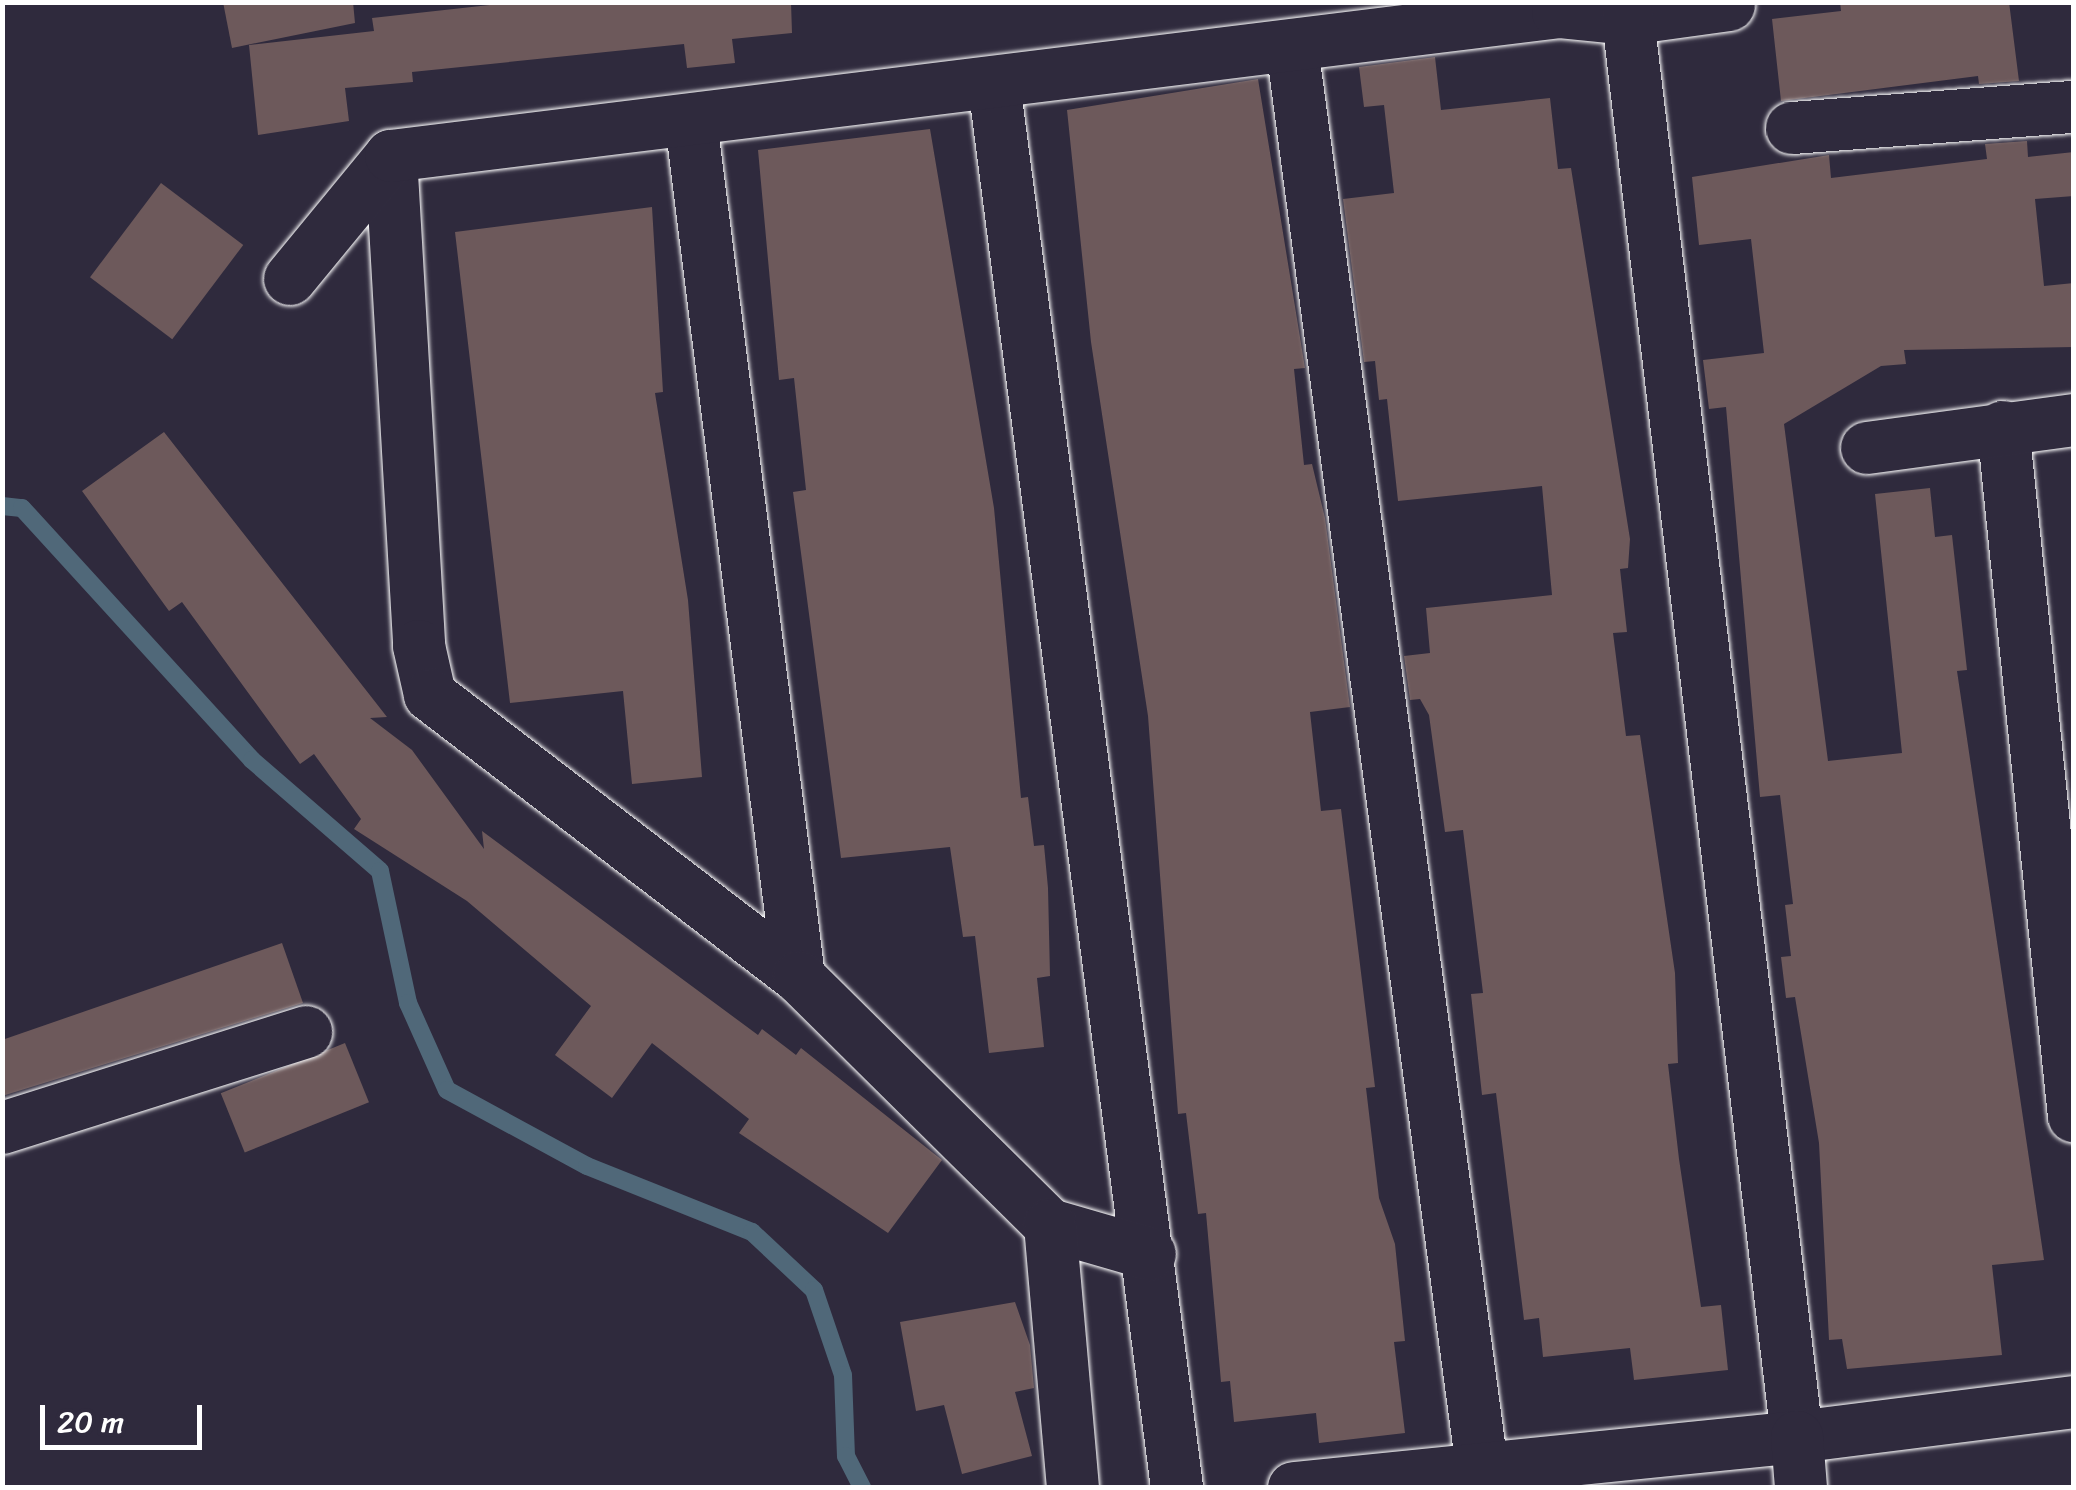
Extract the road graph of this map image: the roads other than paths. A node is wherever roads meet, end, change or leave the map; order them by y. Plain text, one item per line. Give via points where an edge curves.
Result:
1 (1729, 5) edge
2 (1628, 20) junction
3 (1292, 46) junction
4 (994, 84) junction
5 (2074, 107) edge
6 (691, 122) junction
7 (1792, 128) dead end
8 (391, 156) junction
9 (290, 279) dead end
10 (2074, 420) edge
11 (2002, 427) junction
12 (1867, 448) dead end
13 (800, 978) junction
14 (306, 1032) dead end
15 (2074, 1116) edge
16 (2, 1128) edge
17 (1050, 1226) junction
18 (1150, 1254) junction
19 (2074, 1402) edge
20 (1799, 1462) edge
21 (1482, 1467) junction
22 (1073, 1488) edge
23 (1177, 1488) edge
24 (1294, 1488) edge

1 - 2 street
2 - 3 street via 1558,12
2 - 20 street
3 - 4 street
3 - 21 street
4 - 6 street
4 - 18 street
5 - 7 street
6 - 8 street
6 - 13 street
8 - 9 street
8 - 13 street via 419,646 430,695
10 - 11 street
11 - 12 street
11 - 15 street
13 - 17 street
14 - 16 street
17 - 18 street
17 - 22 street
18 - 23 street
19 - 20 street
20 - 21 street
21 - 24 street

